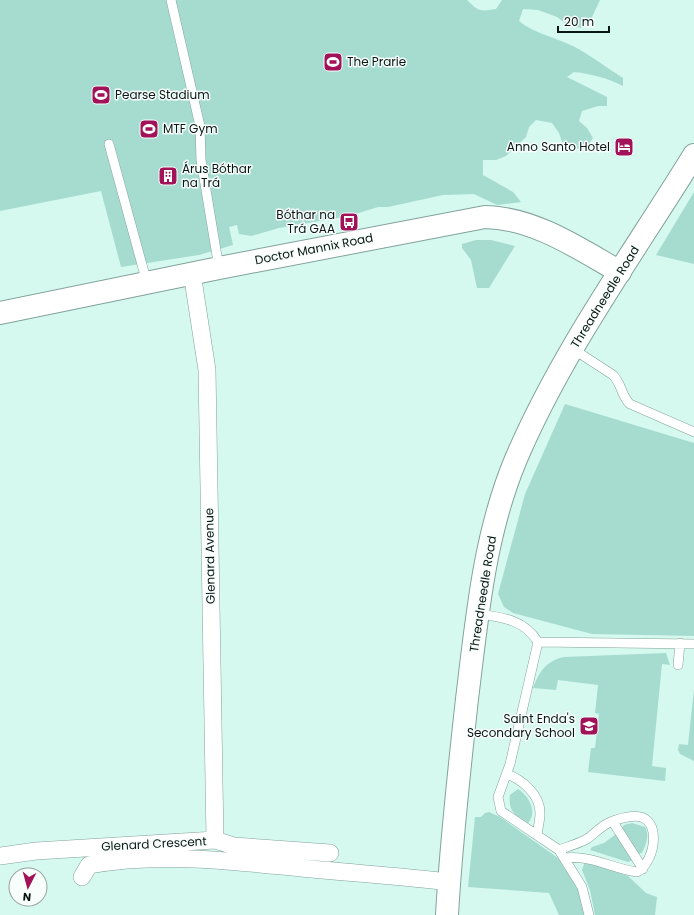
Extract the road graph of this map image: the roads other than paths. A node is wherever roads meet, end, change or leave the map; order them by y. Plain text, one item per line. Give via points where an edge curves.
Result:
1 (172, 0) edge
2 (109, 144) dead end
3 (694, 155) edge
4 (219, 268) junction
5 (620, 272) junction
6 (192, 273) junction
7 (147, 283) junction
8 (0, 313) edge
9 (573, 349) junction
10 (694, 432) edge
11 (477, 614) junction
12 (538, 642) junction
13 (680, 643) junction
14 (694, 644) edge
15 (678, 665) dead end
16 (507, 774) junction
17 (613, 822) junction
18 (537, 835) junction
19 (215, 840) junction
20 (559, 850) junction
21 (330, 853) dead end
22 (0, 856) edge
23 (564, 858) junction
24 (643, 869) junction
25 (82, 877) dead end
26 (449, 882) junction
27 (447, 915) edge
28 (589, 915) edge

1 - 4 lane via 200,126 201,160
2 - 7 lane
3 - 5 main road, Threadneedle Road
4 - 5 main road, Doctor Mannix Road via 485,217 520,222 568,242
4 - 6 main road, Doctor Mannix Road
5 - 9 main road, Threadneedle Road
6 - 7 main road, Doctor Mannix Road
6 - 19 street, Glenard Avenue via 207,370
7 - 8 main road, Doctor Mannix Road
9 - 10 lane via 613,375 630,404
9 - 11 main road, Threadneedle Road via 537,414 500,504 489,544
11 - 12 lane via 508,618 518,622 527,628
11 - 26 main road, Threadneedle Road
12 - 13 lane
12 - 16 lane
13 - 14 lane
13 - 15 lane
16 - 18 lane via 525,783 536,800 540,813
16 - 18 lane via 498,797 501,811
17 - 20 lane via 602,826 586,840
17 - 24 lane
17 - 24 lane via 637,816 647,819 652,824 651,853
18 - 20 lane
19 - 21 street, Glenard Crescent via 234,846
19 - 22 street, Glenard Crescent via 36,851
20 - 23 lane
23 - 24 lane via 584,858 637,872
23 - 28 lane via 582,887
25 - 26 street via 89,865 111,861 174,859 221,860
26 - 27 main road, Threadneedle Road

